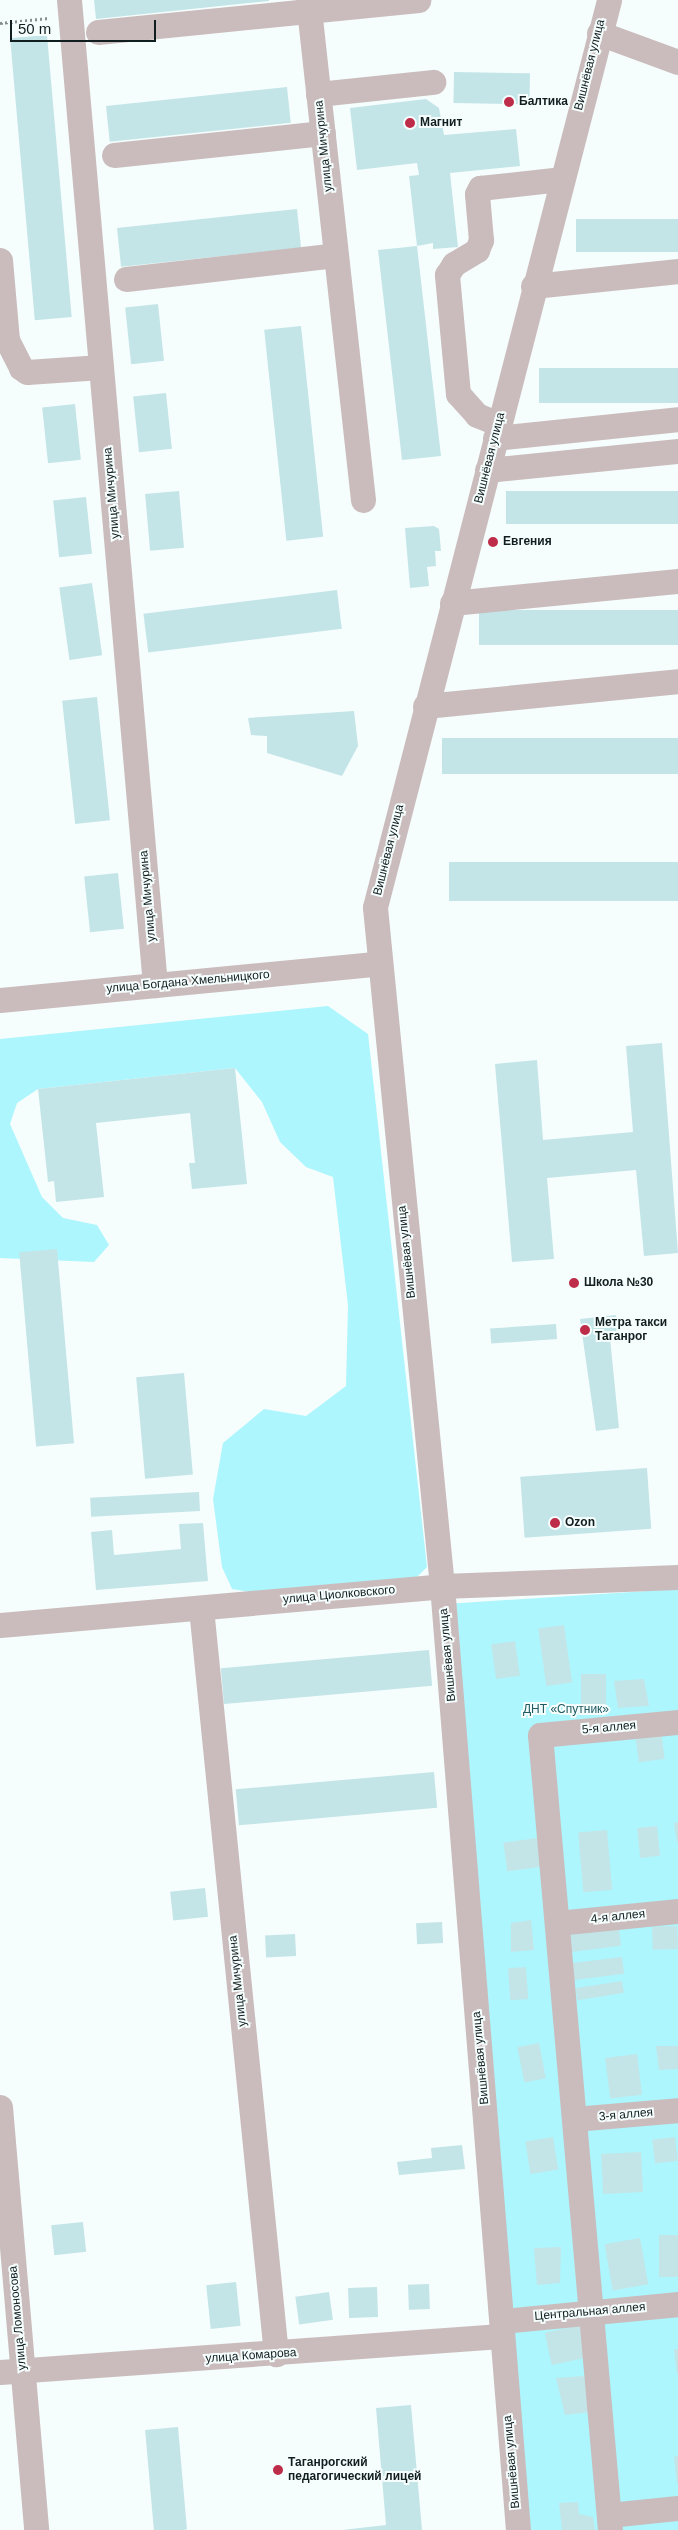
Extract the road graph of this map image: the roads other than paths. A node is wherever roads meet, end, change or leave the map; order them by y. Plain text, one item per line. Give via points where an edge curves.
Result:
1 (418, 0) edge
2 (607, 1) edge
3 (308, 5) edge
4 (70, 8) edge
5 (98, 32) dead end
6 (599, 34) junction
7 (678, 62) edge
8 (432, 82) dead end
9 (318, 94) junction
10 (322, 133) junction
11 (114, 155) dead end
12 (561, 179) junction
13 (336, 255) junction
14 (0, 260) edge
15 (678, 271) edge
16 (126, 279) dead end
17 (534, 286) junction
18 (101, 368) junction
19 (678, 419) edge
20 (497, 431) junction
21 (678, 451) edge
22 (487, 470) junction
23 (363, 500) dead end
24 (678, 581) edge
25 (452, 603) junction
26 (678, 681) edge
27 (426, 706) junction
28 (377, 964) junction
29 (155, 985) junction
30 (0, 1000) edge
31 (678, 1577) edge
32 (442, 1586) junction
33 (201, 1608) junction
34 (0, 1625) edge
35 (678, 1722) edge
36 (678, 1911) edge
37 (557, 1923) junction
38 (0, 2107) edge
39 (678, 2110) edge
40 (574, 2120) junction
41 (678, 2304) edge
42 (591, 2311) junction
43 (502, 2328) junction
44 (276, 2354) junction
45 (11, 2372) edge
46 (678, 2508) edge
47 (610, 2522) edge
48 (36, 2530) edge
49 (518, 2530) edge

1 - 3 street
2 - 6 street, Вишнёвая улица
3 - 5 street
3 - 9 street, улица Мичурина
4 - 18 street, улица Мичурина
6 - 7 street
6 - 12 street, Вишнёвая улица
8 - 9 street
9 - 10 street, улица Мичурина
10 - 11 street
10 - 13 street, улица Мичурина
12 - 17 street, Вишнёвая улица
12 - 20 street via 480,188 477,194 481,240 477,250 454,264 447,275 458,394
13 - 16 street
13 - 23 street, улица Мичурина
14 - 18 street via 7,340 21,368 28,372
15 - 17 street
17 - 20 street, Вишнёвая улица
18 - 29 street, улица Мичурина
19 - 20 street
20 - 22 street, Вишнёвая улица
21 - 22 street
22 - 25 street, Вишнёвая улица
24 - 25 street
25 - 27 street, Вишнёвая улица
26 - 27 street
27 - 28 street, Вишнёвая улица via 375,907
28 - 29 street, улица Богдана Хмельницкого
28 - 32 street, Вишнёвая улица
29 - 30 street, улица Богдана Хмельницкого
31 - 32 street, улица Циолковского
32 - 33 street, улица Циолковского
32 - 43 street, Вишнёвая улица
33 - 34 street, улица Циолковского
33 - 44 street, улица Мичурина
35 - 37 street, 5-я аллея via 540,1735
36 - 37 street, 4-я аллея
37 - 40 street
38 - 45 street, улица Ломоносова
39 - 40 street, 3-я аллея
40 - 42 street
41 - 42 street, Центральная аллея
42 - 43 street, Центральная аллея
42 - 47 street
43 - 44 street, улица Комарова
43 - 49 street, Вишнёвая улица
44 - 45 street, улица Комарова
45 - 48 street, улица Ломоносова
46 - 47 street

